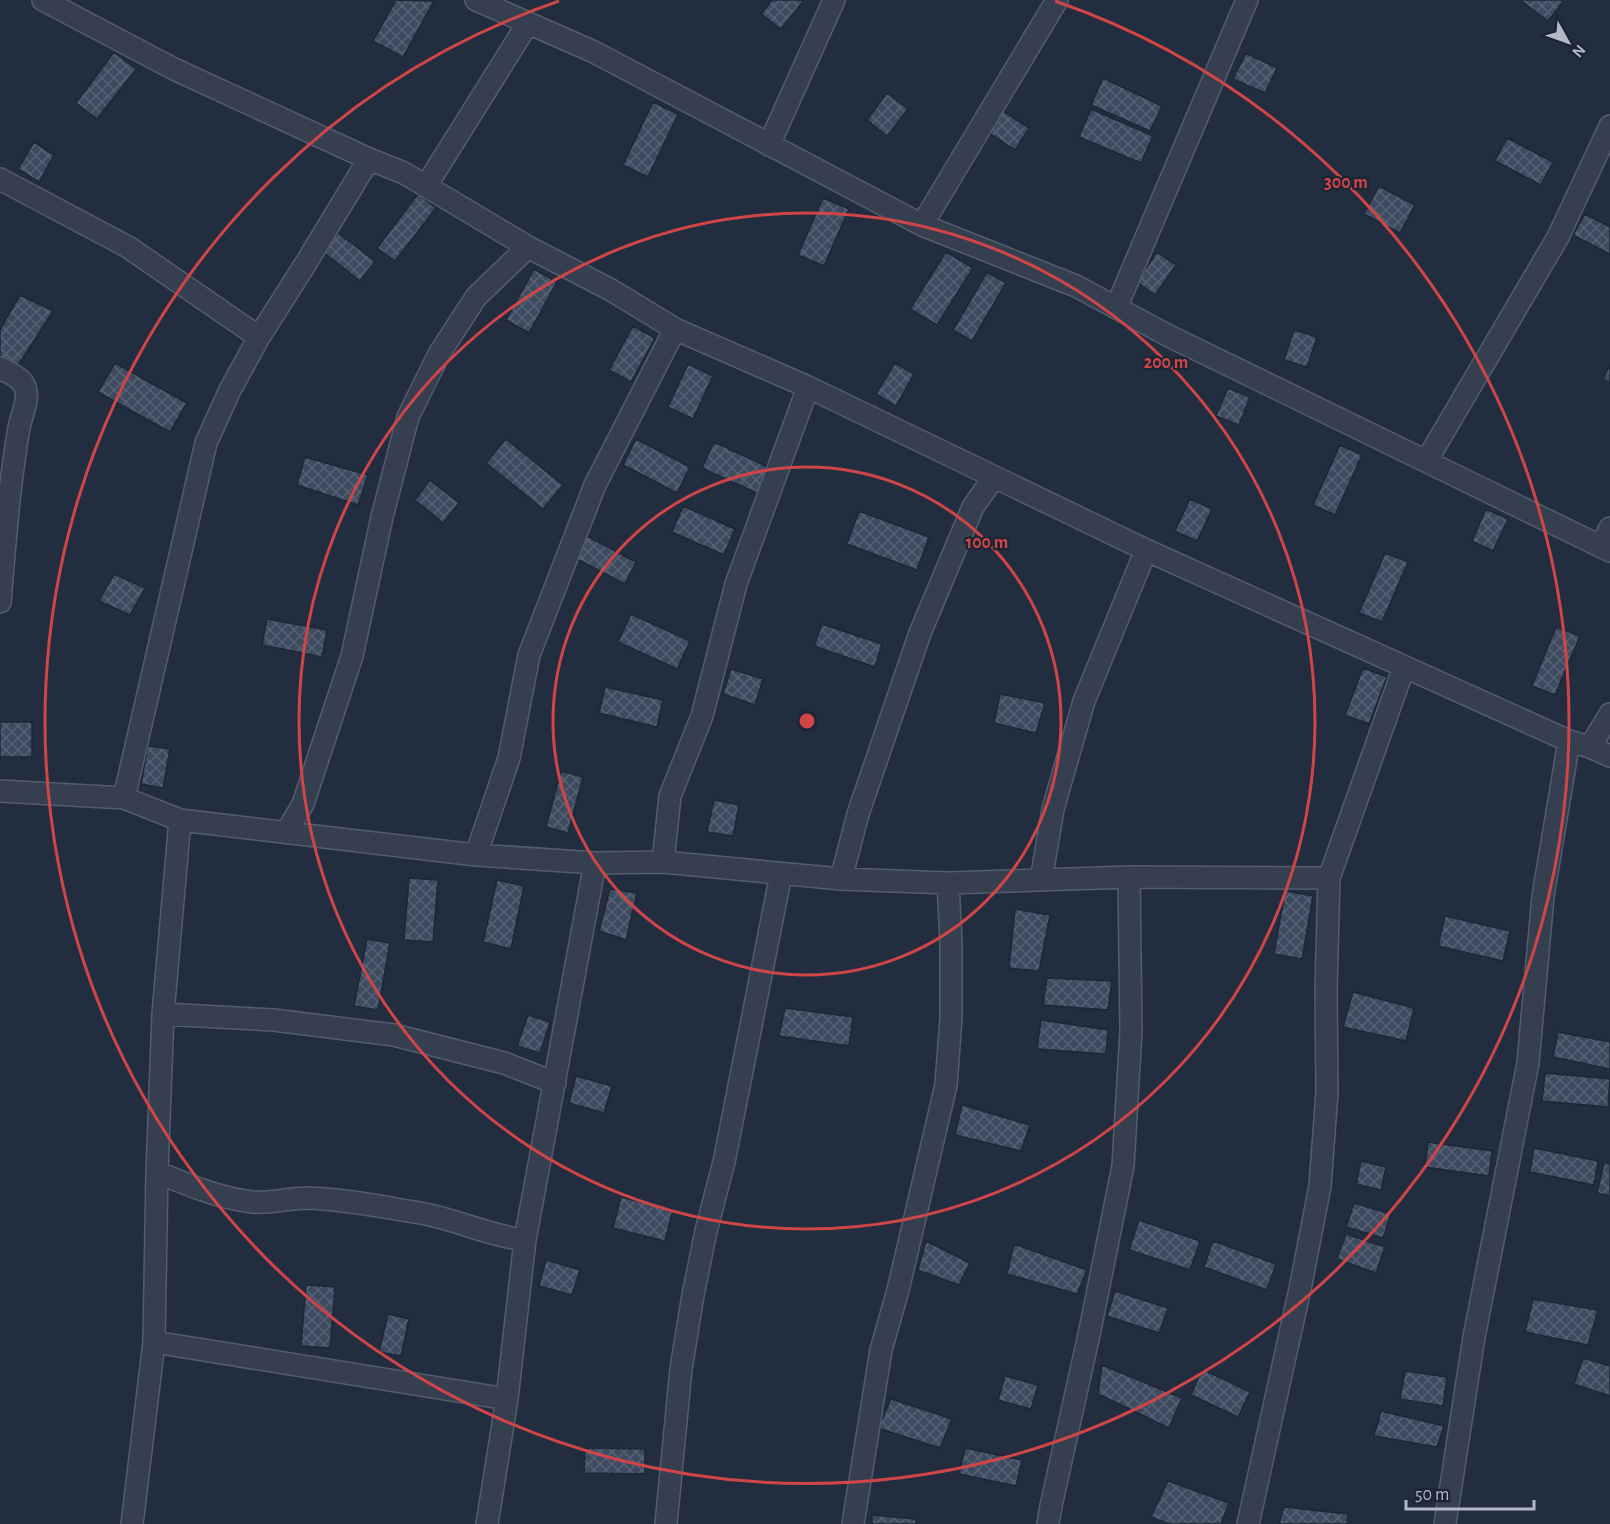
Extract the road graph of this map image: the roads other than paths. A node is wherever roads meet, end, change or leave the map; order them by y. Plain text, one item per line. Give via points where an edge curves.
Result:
1 (43, 0) edge
2 (476, 0) edge
3 (834, 0) edge
4 (1057, 0) edge
5 (1247, 0) edge
6 (528, 23) junction
7 (1610, 126) edge
8 (769, 145) junction
9 (369, 159) junction
10 (0, 179) edge
11 (426, 186) junction
12 (922, 225) junction
13 (528, 247) junction
14 (1116, 308) junction
15 (675, 329) junction
16 (259, 337) junction
17 (0, 368) edge
18 (808, 387) junction
19 (1427, 460) junction
20 (994, 477) junction
21 (1607, 542) edge
22 (1146, 550) junction
23 (0, 602) edge
24 (1404, 667) junction
25 (1610, 714) edge
26 (1569, 741) junction
27 (1590, 747) junction
28 (1610, 756) edge
29 (0, 791) edge
30 (124, 798) junction
31 (180, 820) junction
32 (286, 833) junction
33 (476, 855) junction
34 (663, 862) junction
35 (595, 863) junction
36 (781, 874) junction
37 (1129, 877) junction
38 (1329, 878) junction
39 (841, 879) junction
40 (1041, 880) junction
41 (948, 883) junction
42 (164, 1014) junction
43 (555, 1083) junction
44 (157, 1172) junction
45 (525, 1240) junction
46 (154, 1342) junction
47 (507, 1399) junction
48 (132, 1524) edge
49 (487, 1524) edge
50 (666, 1524) edge
51 (853, 1524) edge
52 (1048, 1524) edge
53 (1248, 1524) edge
54 (1445, 1524) edge

1 - 9 street via 174,69
2 - 6 street
3 - 8 street
4 - 12 street
5 - 14 street
6 - 8 street via 594,52
6 - 11 street
7 - 19 street via 1558,237
8 - 12 street
9 - 11 street
9 - 16 street
10 - 16 street via 128,248
11 - 13 street
12 - 14 street via 1076,286
13 - 15 street via 612,290
13 - 32 street via 476,297 439,354 408,417 352,656 303,804
14 - 19 street
15 - 18 street
15 - 33 street via 595,484 529,655 509,758
16 - 30 street via 207,443
17 - 23 street via 21,380 27,398 19,426
18 - 20 street
18 - 34 street via 736,584 702,716 670,796
19 - 21 street via 1452,475
20 - 22 street
20 - 39 street via 973,507 920,633 858,814
22 - 24 street
22 - 40 street via 1083,701 1053,809
24 - 26 street
24 - 38 street
25 - 27 street
26 - 27 street
26 - 54 street via 1543,896 1528,1063 1474,1336
27 - 28 street
29 - 30 street
30 - 31 street
31 - 32 street
31 - 42 street
32 - 33 street
33 - 35 street
34 - 35 street
34 - 36 street
35 - 43 street
36 - 39 street
36 - 50 street via 724,1162 693,1295 681,1369
37 - 38 street
37 - 40 street
37 - 52 street via 1131,1031 1123,1166
38 - 53 street via 1327,1092 1320,1186
39 - 41 street
40 - 41 street
41 - 51 street via 951,1007 946,1085 881,1350
42 - 43 street via 274,1020 394,1035 504,1063
42 - 44 street
43 - 45 street
44 - 45 street via 209,1192 254,1202 306,1198 365,1205 422,1213
44 - 46 street
45 - 47 street
46 - 47 street
46 - 48 street
47 - 49 street

